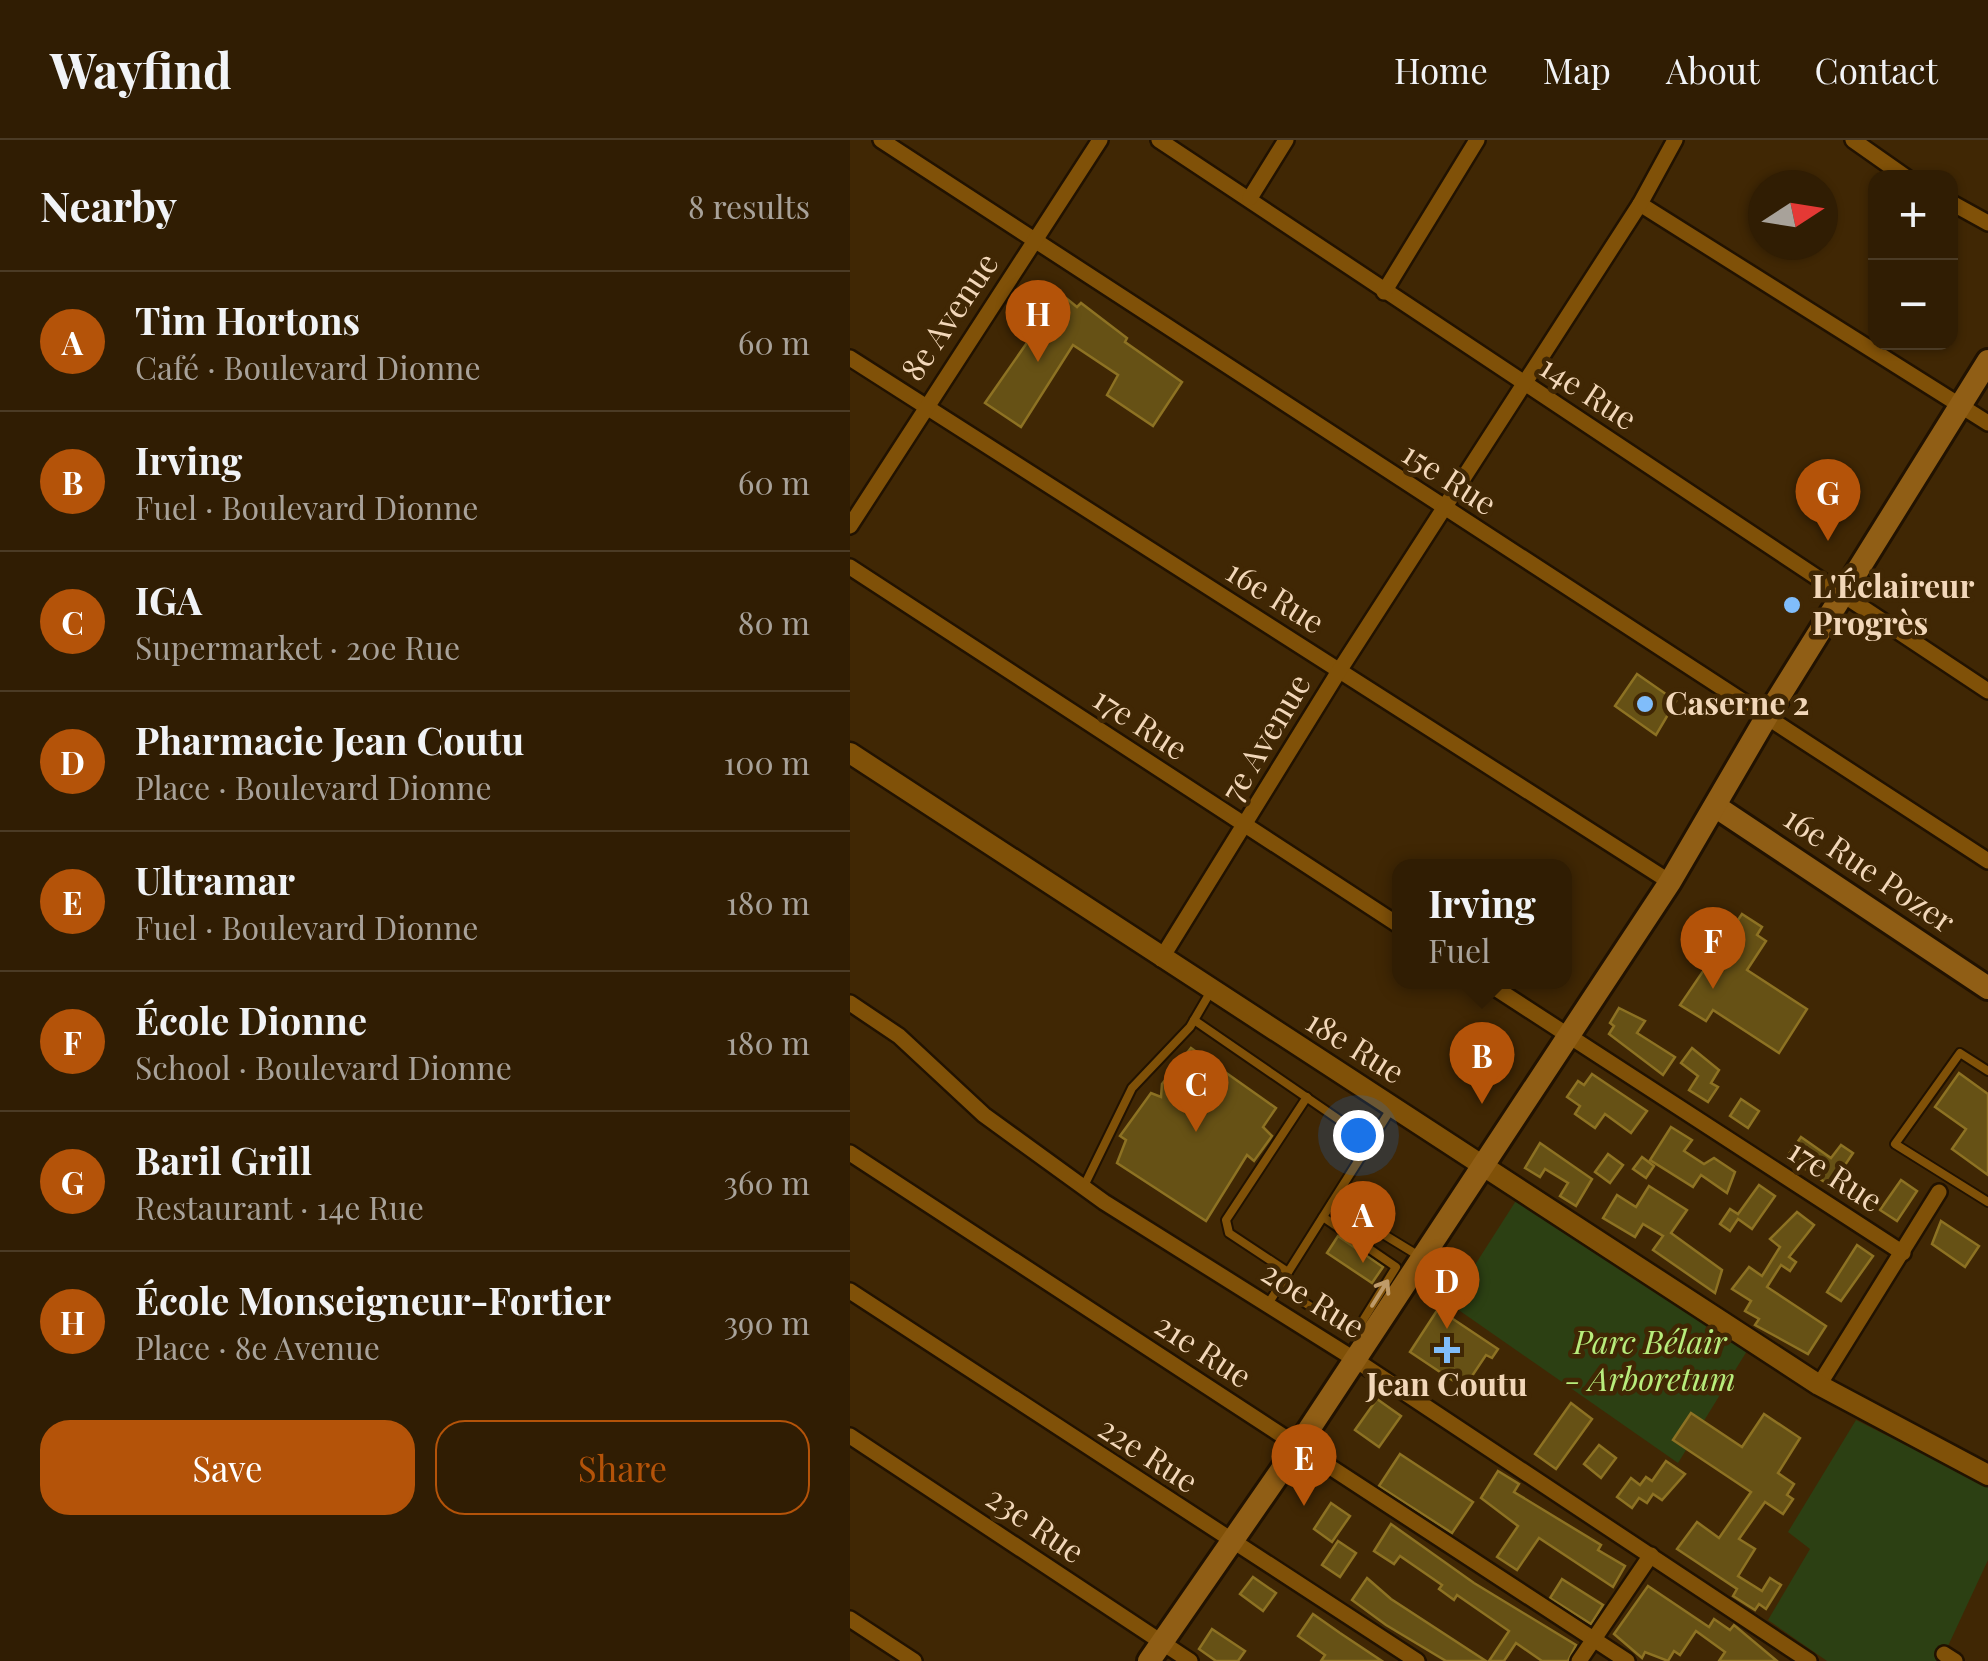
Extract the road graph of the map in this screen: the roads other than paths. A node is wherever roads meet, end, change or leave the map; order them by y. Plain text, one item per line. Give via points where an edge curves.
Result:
1 (881, 140) edge
2 (1100, 140) edge
3 (1159, 140) edge
4 (1286, 140) edge
5 (1478, 140) edge
6 (1675, 140) edge
7 (1854, 140) edge
8 (1896, 170) edge
9 (1250, 198) junction
10 (1640, 204) junction
11 (1958, 206) edge
12 (1988, 223) edge
13 (1034, 242) junction
14 (1384, 292) junction
15 (850, 358) edge
16 (1988, 361) edge
17 (1524, 384) junction
18 (1960, 405) junction
19 (924, 407) junction
20 (1988, 423) edge
21 (1443, 508) junction
22 (850, 526) edge
23 (850, 567) edge
24 (1844, 595) junction
25 (1339, 670) junction
26 (1988, 691) edge
27 (1767, 716) junction
28 (850, 753) edge
29 (1715, 806) junction
30 (1246, 826) junction
31 (1988, 861) edge
32 (1670, 882) junction
33 (1392, 921) edge
34 (1161, 959) junction
35 (1988, 988) edge
36 (1497, 989) edge
37 (1211, 991) junction
38 (850, 1003) edge
39 (1194, 1020) junction
40 (1570, 1036) junction
41 (1988, 1071) edge
42 (1307, 1097) junction
43 (1392, 1106) junction
44 (1370, 1141) junction
45 (850, 1153) edge
46 (1485, 1165) junction
47 (1084, 1187) junction
48 (1939, 1192) dead end
49 (1988, 1202) edge
50 (1332, 1203) junction
51 (1323, 1217) junction
52 (1903, 1253) junction
53 (1422, 1259) junction
54 (1288, 1272) junction
55 (1282, 1281) junction
56 (850, 1291) edge
57 (1268, 1304) junction
58 (1354, 1359) junction
59 (1819, 1385) junction
60 (850, 1436) edge
61 (1298, 1446) junction
62 (1988, 1474) edge
63 (1230, 1542) junction
64 (1651, 1556) junction
65 (850, 1619) edge
66 (1593, 1640) junction
67 (1155, 1652) edge
68 (914, 1661) edge
69 (1190, 1661) edge
70 (1418, 1661) edge
71 (1580, 1661) edge
72 (1627, 1661) edge
73 (1809, 1661) edge

1 - 13 street, 15e Rue
2 - 13 street, 8e Avenue
3 - 9 street, 14e Rue
4 - 9 street
5 - 14 street
6 - 10 street, 7e Avenue
7 - 8 street
9 - 14 street, 14e Rue
10 - 17 street, 7e Avenue
10 - 18 street
11 - 12 street
13 - 19 street, 8e Avenue
13 - 21 street, 15e Rue
14 - 17 street, 14e Rue
15 - 19 street, 16e Rue
16 - 18 main road
17 - 21 street, 7e Avenue
17 - 24 street, 14e Rue
18 - 20 street
18 - 24 main road
19 - 22 street, 8e Avenue
19 - 25 street, 16e Rue
21 - 25 street, 7e Avenue
21 - 27 street, 15e Rue
23 - 30 street, 17e Rue
24 - 26 street, 14e Rue
24 - 27 main road
25 - 30 street, 7e Avenue
25 - 32 street, 16e Rue
27 - 29 main road
27 - 31 street, 15e Rue
28 - 34 street, 18e Rue
29 - 32 main road
29 - 35 main road, 16e Rue Pozer
30 - 33 street, 17e Rue
30 - 34 street, 7e Avenue
32 - 40 main road
34 - 37 street, 18e Rue
36 - 40 street, 17e Rue
37 - 39 lane
37 - 43 street, 18e Rue
38 - 47 street, 20e Rue via 899,1036 984,1115
39 - 42 lane
39 - 47 lane via 1132,1088
40 - 46 main road
40 - 52 street, 17e Rue
41 - 49 lane via 1960,1053 1895,1144
42 - 44 lane
42 - 54 lane via 1226,1220 1229,1234
43 - 44 lane
43 - 46 street, 18e Rue
44 - 50 lane
45 - 61 street, 21e Rue
46 - 53 main road
46 - 59 street, 18e Rue
47 - 57 street, 20e Rue
48 - 52 street
50 - 51 lane
50 - 53 lane
51 - 54 lane
55 -> 51 lane via 1344,1328 1362,1322 1396,1267
52 - 59 street
53 - 58 main road
54 - 55 lane
55 - 57 lane
56 - 63 street, 22e Rue
57 - 58 street, 20e Rue
58 - 61 main road
58 - 64 street, 20e Rue
59 - 62 street, 18e Rue
60 - 67 street, 23e Rue
61 - 63 main road
61 - 66 street, 21e Rue
63 - 67 main road
63 - 70 street, 22e Rue
64 - 66 street
64 - 73 street, 20e Rue
65 - 68 street
66 - 71 street
66 - 72 street, 21e Rue
67 - 69 street, 23e Rue

